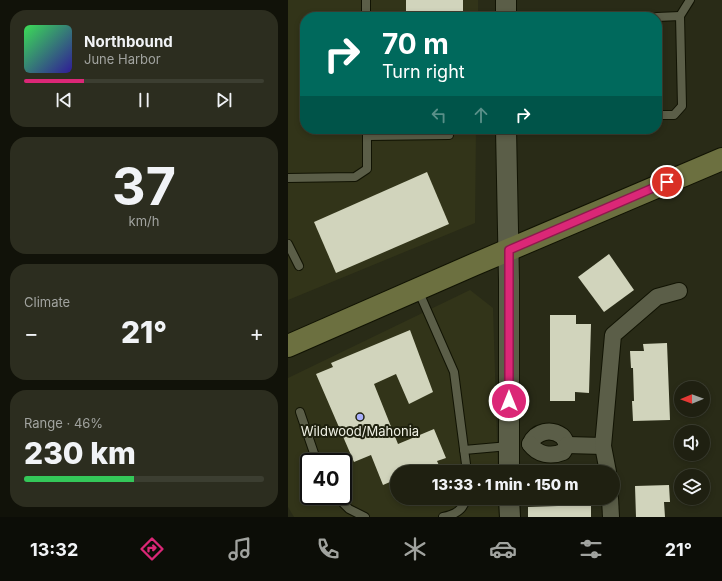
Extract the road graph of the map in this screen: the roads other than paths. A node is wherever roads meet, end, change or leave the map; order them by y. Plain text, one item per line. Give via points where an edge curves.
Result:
1 (366, 0) edge
2 (506, 0) edge
3 (690, 0) edge
4 (366, 12) edge
5 (506, 12) edge
6 (680, 16) junction
7 (662, 17) edge
8 (662, 115) edge
9 (367, 134) edge
10 (422, 134) edge
11 (506, 134) edge
12 (449, 135) dead end
13 (722, 158) edge
14 (288, 178) edge
15 (288, 244) edge
16 (509, 250) junction
17 (298, 266) dead end
18 (418, 290) junction
19 (679, 292) dead end
20 (288, 346) edge
21 (300, 412) dead end
22 (530, 444) junction
23 (567, 445) junction
24 (509, 446) junction
25 (603, 446) junction
26 (464, 450) junction
27 (314, 453) edge
28 (466, 465) edge
29 (509, 465) edge
30 (607, 465) edge
31 (344, 505) edge
32 (464, 505) edge
33 (509, 505) edge
34 (610, 505) edge
35 (365, 517) edge
36 (443, 517) edge
37 (510, 517) edge
38 (611, 517) edge

1 - 4 lane
2 - 5 street
3 - 6 lane
6 - 7 lane
6 - 8 lane via 682,106 674,115
9 - 14 lane via 367,169 354,177
10 - 12 lane
11 - 16 street
13 - 16 main road
15 - 17 lane
16 - 18 main road
16 - 24 street
18 - 20 main road
18 - 26 lane via 454,372
19 - 25 street via 657,297 613,335
21 - 27 lane
22 - 23 street via 535,450 556,455 563,452
22 - 23 street via 537,434 544,432 563,437
22 - 24 street
23 - 25 street
24 - 26 lane
24 - 29 street
25 - 30 street
26 - 28 lane
31 - 35 lane
32 - 36 lane via 454,515
33 - 37 street
34 - 38 street

